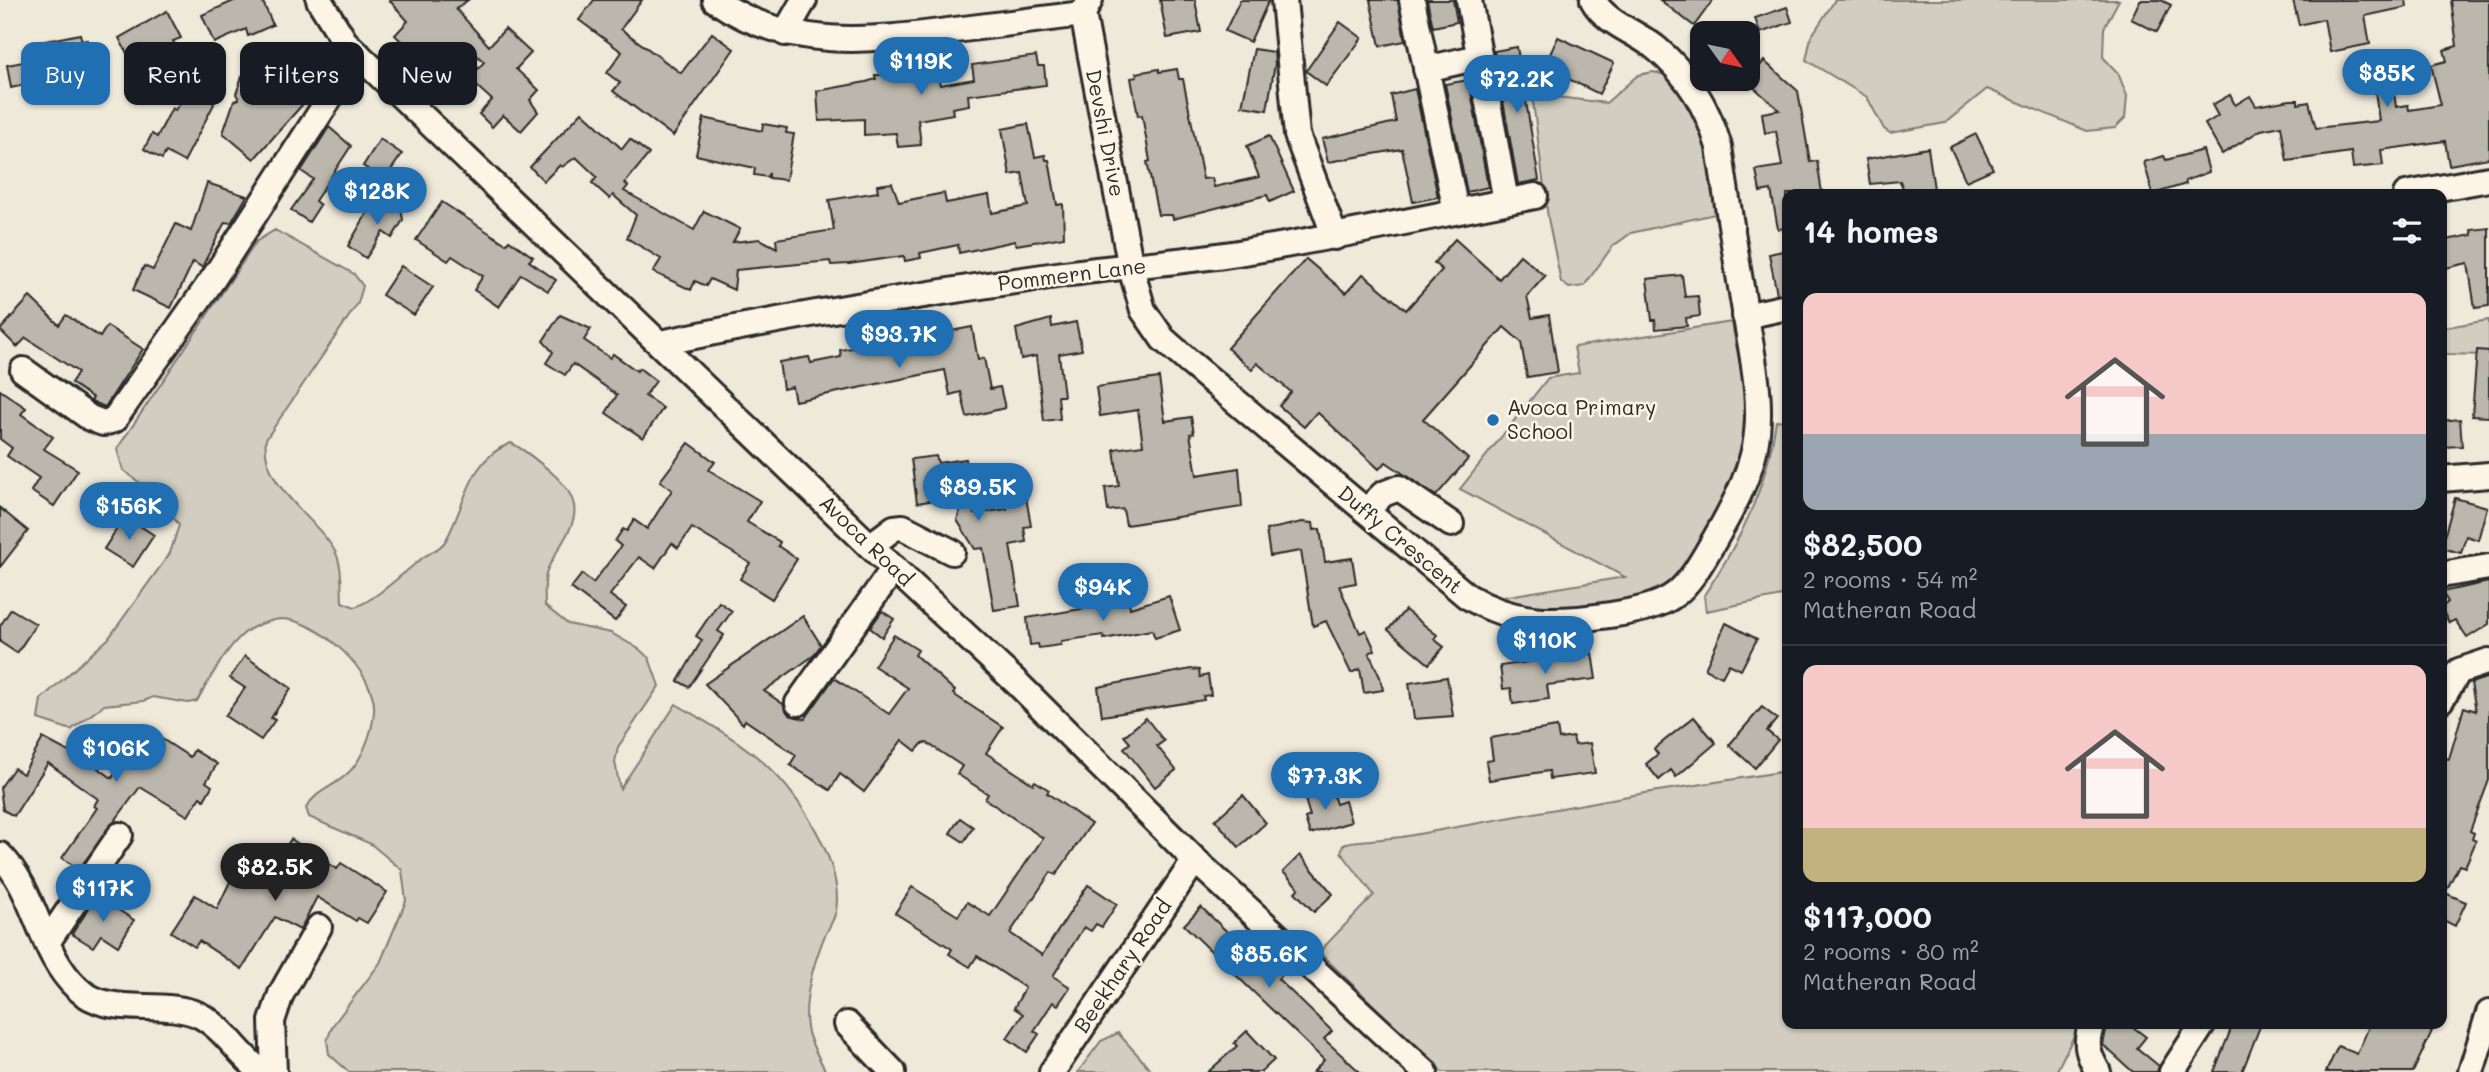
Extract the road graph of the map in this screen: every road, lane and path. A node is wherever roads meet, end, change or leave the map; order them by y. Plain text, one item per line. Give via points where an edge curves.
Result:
1 (319, 0) edge
2 (715, 0) edge
3 (804, 0) edge
4 (1284, 0) edge
5 (1412, 0) edge
6 (1469, 0) edge
7 (1593, 0) edge
8 (1087, 7) edge
9 (785, 33) junction
10 (345, 42) edge
11 (1479, 57) junction
12 (364, 60) edge
13 (1426, 69) junction
14 (325, 105) edge
15 (2489, 179) edge
16 (2434, 189) edge
17 (1535, 196) dead end
18 (1506, 201) junction
19 (1456, 211) junction
20 (1335, 237) junction
21 (1131, 268) junction
22 (1782, 308) edge
23 (1745, 316) junction
24 (661, 343) junction
25 (23, 370) dead end
26 (2489, 475) edge
27 (2447, 478) edge
28 (1366, 511) junction
29 (1451, 524) dead end
30 (870, 546) junction
31 (952, 552) dead end
32 (2489, 567) edge
33 (894, 568) junction
34 (2447, 574) edge
35 (2489, 661) edge
36 (2447, 690) edge
37 (798, 703) dead end
38 (120, 835) dead end
39 (0, 855) edge
40 (1195, 860) junction
41 (318, 927) dead end
42 (48, 941) junction
43 (2489, 1013) edge
44 (847, 1024) dead end
45 (2090, 1029) edge
46 (2200, 1029) edge
47 (1421, 1071) edge
48 (262, 1072) edge
49 (274, 1072) edge
50 (893, 1072) edge
51 (1052, 1072) edge
52 (2098, 1072) edge
53 (2172, 1072) edge
54 (2471, 1072) edge

1 - 10 street, Avoca Road
2 - 9 street via 737,15
3 - 9 street
4 - 20 street via 1297,135
5 - 13 street
6 - 11 street
7 - 23 street, Duffy Crescent via 1608,17 1656,48 1684,76 1713,123
8 - 9 street via 881,40
8 - 21 street, Devshi Drive
11 - 13 street
11 - 18 street
12 - 24 street, Avoca Road
13 - 19 street
14 - 25 street via 215,276 114,420 103,423 90,418
15 - 16 street
17 - 18 street, Pommern Lane
18 - 19 street, Pommern Lane
19 - 20 street, Pommern Lane
20 - 21 street, Pommern Lane
21 - 24 street, Pommern Lane via 1066,274
21 - 28 street, Duffy Crescent via 1143,310 1163,339
22 - 23 street
23 - 28 street, Duffy Crescent via 1758,395 1748,472 1691,581 1659,605 1548,621 1491,611
24 - 30 street, Avoca Road
26 - 27 street
28 - 29 street via 1383,494 1399,488
30 - 31 street via 894,528 903,527
30 - 33 street, Avoca Road
32 - 34 street
33 - 37 street
33 - 40 street, Avoca Road
35 - 36 street via 2459,671
38 - 42 street
39 - 42 street via 19,879
40 - 47 street, Avoca Road
40 - 51 street, Beekhary Road
41 - 49 street via 281,994 272,1021
42 - 48 street via 79,990 111,1005 179,1008 202,1017
43 - 54 street
44 - 50 street
45 - 52 street via 2086,1042
46 - 53 street

